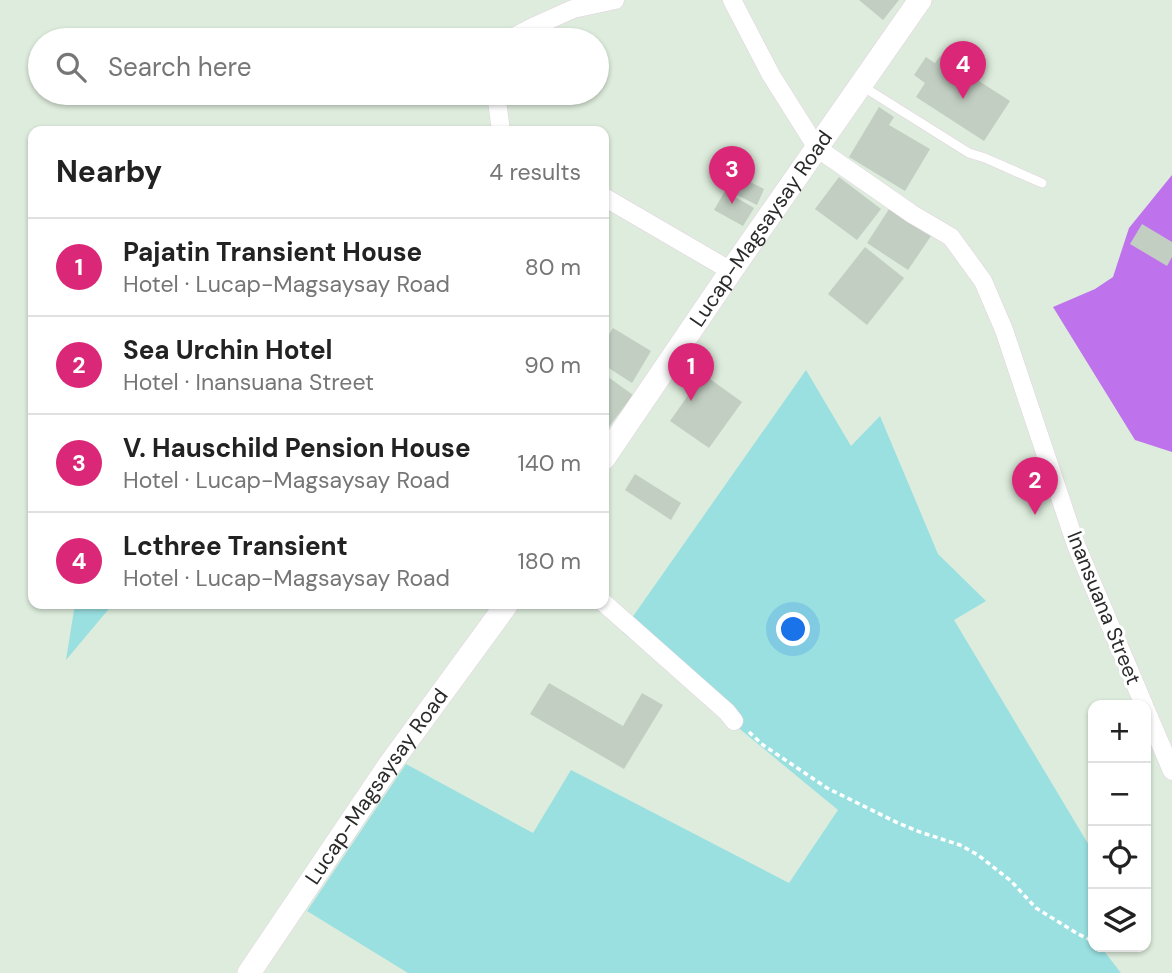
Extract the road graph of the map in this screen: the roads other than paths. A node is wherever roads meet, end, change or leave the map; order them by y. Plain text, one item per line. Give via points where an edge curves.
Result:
1 (615, 0) edge
2 (732, 0) edge
3 (920, 0) edge
4 (531, 28) edge
5 (861, 85) junction
6 (498, 105) edge
7 (500, 126) edge
8 (817, 148) junction
9 (1042, 183) dead end
10 (609, 200) edge
11 (731, 271) junction
12 (609, 443) edge
13 (609, 607) edge
14 (502, 609) edge
15 (1142, 700) edge
16 (734, 721) dead end
17 (1151, 722) edge
18 (1172, 771) edge
19 (249, 973) edge

1 - 4 street via 573,9
2 - 8 street, Inansuana Street via 771,75
3 - 5 street, Lucap-Magsaysay Road
5 - 8 street, Lucap-Magsaysay Road
5 - 9 lane via 969,153
6 - 7 street
8 - 11 street, Lucap-Magsaysay Road
8 - 15 street, Inansuana Street via 951,237 983,281 1004,330 1076,545
10 - 11 street
11 - 12 street, Lucap-Magsaysay Road
13 - 16 street
14 - 19 street, Lucap-Magsaysay Road via 390,764
17 - 18 street, Inansuana Street

